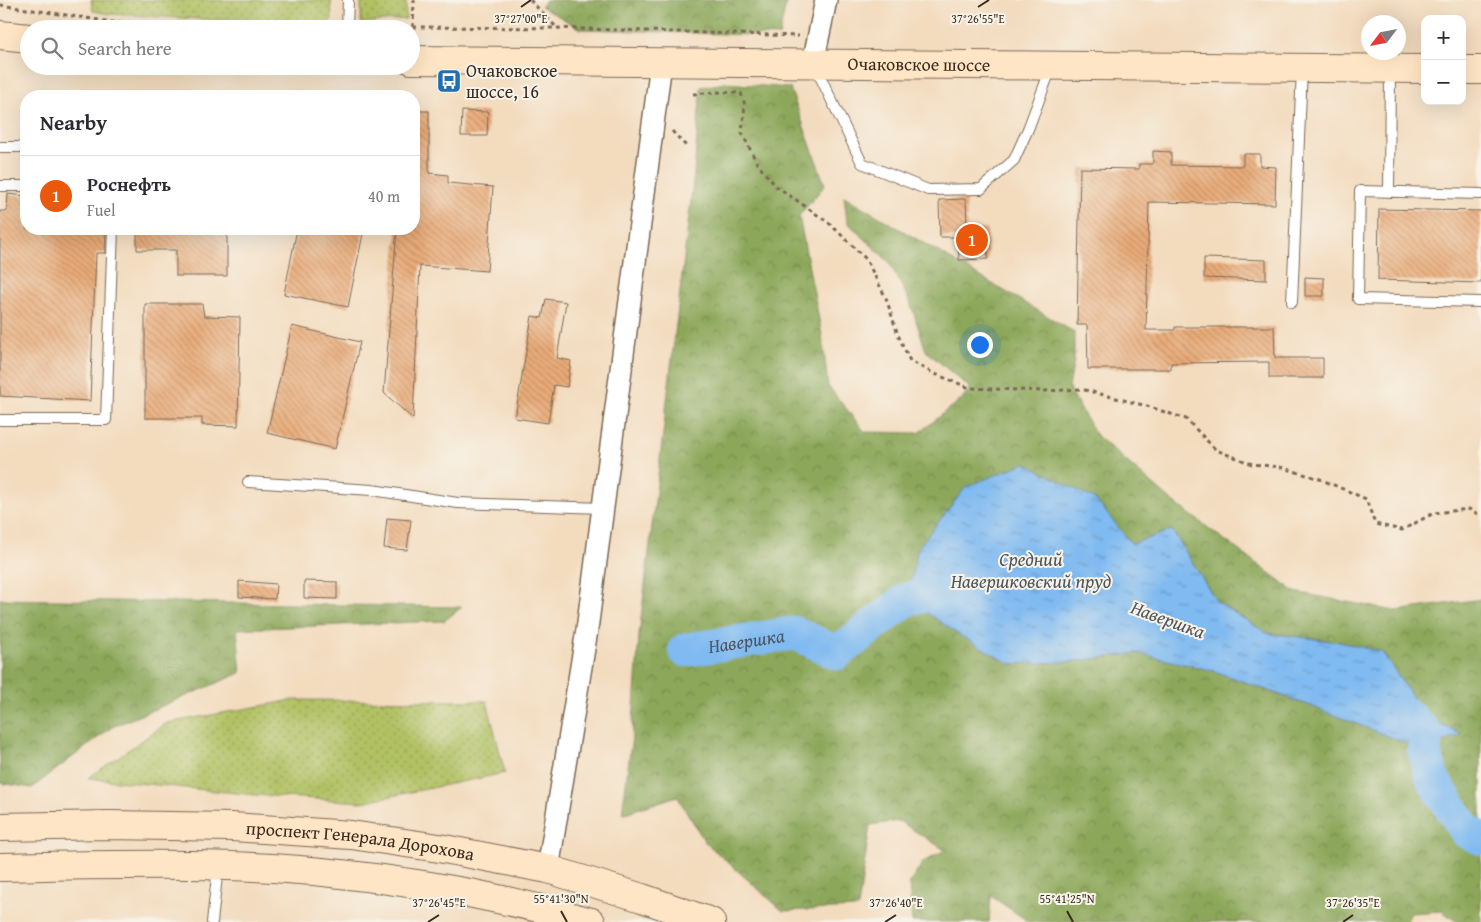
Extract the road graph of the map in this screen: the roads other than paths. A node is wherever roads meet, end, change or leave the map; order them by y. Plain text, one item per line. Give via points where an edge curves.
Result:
1 (348, 0) edge
2 (826, 0) edge
3 (347, 20) edge
4 (0, 35) edge
5 (20, 37) edge
6 (816, 50) junction
7 (420, 60) edge
8 (661, 63) junction
9 (1052, 65) junction
10 (1302, 68) junction
11 (1390, 69) junction
12 (1421, 69) edge
13 (1466, 70) edge
14 (1481, 70) edge
15 (0, 147) edge
16 (20, 147) edge
17 (0, 186) edge
18 (20, 186) edge
19 (1389, 192) junction
20 (1481, 194) edge
21 (113, 235) edge
22 (1292, 302) dead end
23 (1481, 302) edge
24 (0, 420) edge
25 (248, 482) dead end
26 (603, 508) junction
27 (0, 827) edge
28 (218, 866) junction
29 (0, 867) edge
30 (548, 869) junction
31 (212, 922) edge
32 (590, 922) edge
33 (711, 922) edge

1 - 3 lane
2 - 6 street
4 - 5 main road
6 - 8 main road, Очаковское шоссе
6 - 9 main road, Очаковское шоссе
6 - 9 lane via 862,163 928,190 981,189 1014,160
7 - 8 main road, Очаковское шоссе
8 - 26 street
9 - 10 main road, Очаковское шоссе
10 - 11 main road, Очаковское шоссе
10 - 22 lane
11 - 12 main road, Очаковское шоссе
11 - 19 lane
13 - 14 main road
15 - 16 lane
17 - 18 lane
19 - 20 lane
19 - 23 lane via 1360,191 1358,299
21 - 24 lane via 106,420
25 - 26 lane via 372,490 458,503
26 - 30 street via 587,630
27 - 30 main road, проспект Генерала Дорохова via 223,827 351,835
28 - 29 main road, проспект Генерала Дорохова
28 - 31 lane
28 - 32 main road, проспект Генерала Дорохова via 341,874 429,887 541,908
30 - 33 main road, проспект Генерала Дорохова

